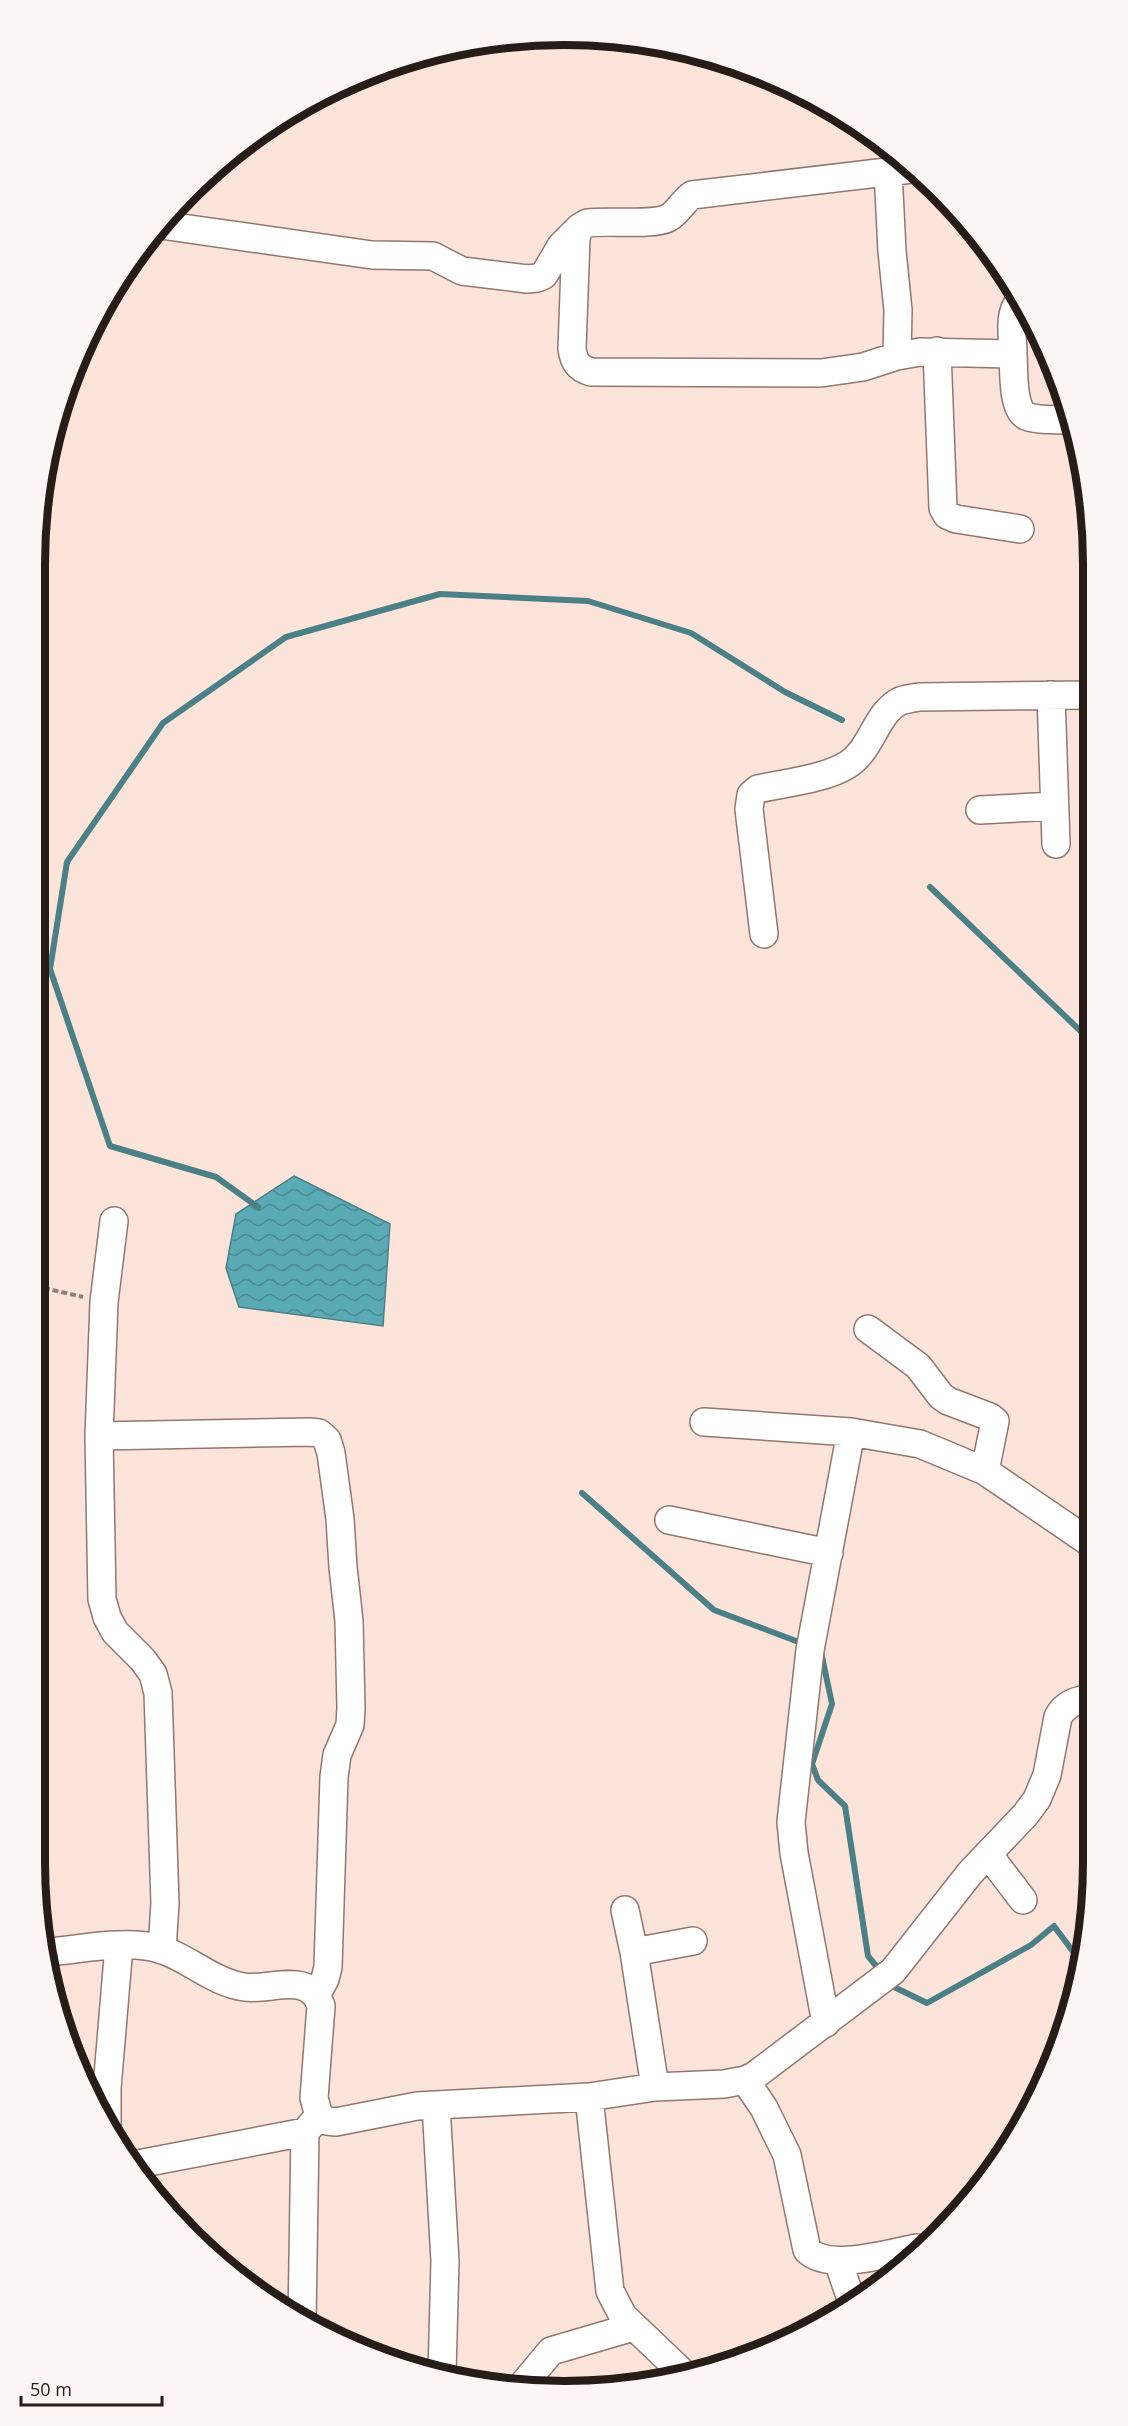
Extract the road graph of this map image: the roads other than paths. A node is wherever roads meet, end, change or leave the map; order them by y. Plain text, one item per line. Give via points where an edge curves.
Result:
1 (900, 170) edge
2 (170, 226) edge
3 (579, 228) junction
4 (1015, 308) edge
5 (937, 351) junction
6 (1013, 354) junction
7 (897, 356) junction
8 (1062, 420) edge
9 (1020, 529) dead end
10 (1051, 695) junction
11 (1083, 695) edge
12 (1054, 806) junction
13 (980, 810) dead end
14 (1056, 844) dead end
15 (764, 933) dead end
16 (114, 1221) dead end
17 (868, 1329) dead end
18 (704, 1422) dead end
19 (851, 1432) junction
20 (99, 1436) junction
21 (985, 1471) junction
22 (669, 1520) dead end
23 (1083, 1538) edge
24 (829, 1552) junction
25 (1083, 1700) edge
26 (988, 1854) junction
27 (1023, 1900) dead end
28 (625, 1910) dead end
29 (693, 1941) dead end
30 (119, 1946) junction
31 (162, 1950) junction
32 (53, 1952) edge
33 (634, 1952) junction
34 (317, 1994) junction
35 (826, 2023) junction
36 (745, 2080) junction
37 (655, 2087) junction
38 (589, 2097) junction
39 (436, 2105) junction
40 (107, 2107) edge
41 (312, 2124) junction
42 (141, 2163) edge
43 (909, 2249) edge
44 (838, 2261) junction
45 (850, 2295) edge
46 (303, 2310) edge
47 (633, 2327) junction
48 (442, 2366) edge
49 (677, 2368) edge
50 (527, 2380) edge

1 - 3 street via 692,195 669,218 599,221
1 - 7 street via 892,251 898,310
2 - 3 street via 372,255 433,256 462,271 537,278 544,275 561,246
3 - 7 street via 572,349 580,369 821,373 863,367
4 - 6 street
5 - 6 street
5 - 7 street
5 - 9 street via 943,508 956,519
6 - 8 street via 1019,410 1026,416
10 - 11 street
10 - 12 street
10 - 15 street via 919,697 902,701 890,709 848,765 758,789 751,795 749,809
12 - 13 street
12 - 14 street
16 - 20 street via 104,1302
17 - 21 street via 918,1366 941,1396 995,1421
18 - 19 street
19 - 21 street via 920,1444
19 - 24 street
20 - 31 street via 102,1599 111,1624 153,1674 158,1693 165,1928
20 - 34 street via 309,1432 319,1433 327,1440 332,1453 350,1621 351,1708 350,1725 337,1755 334,1777 328,1967
21 - 23 street
22 - 24 street
24 - 35 street via 811,1644 791,1822
25 - 26 street via 1070,1703 1058,1716 1047,1774 1037,1799
26 - 27 street
26 - 35 street via 885,1977
28 - 33 street
29 - 33 street
30 - 31 street
30 - 32 street
30 - 40 street
31 - 34 street via 234,1985 258,1988 299,1984
33 - 37 street
34 - 41 street via 321,2006
35 - 36 street
36 - 37 street
36 - 44 street via 787,2155 807,2250 820,2259
37 - 38 street
38 - 39 street
38 - 47 street via 608,2281 615,2303
39 - 41 street
39 - 48 street via 445,2261
41 - 42 street
41 - 46 street
43 - 44 street
44 - 45 street
47 - 49 street
47 - 50 street via 550,2351

